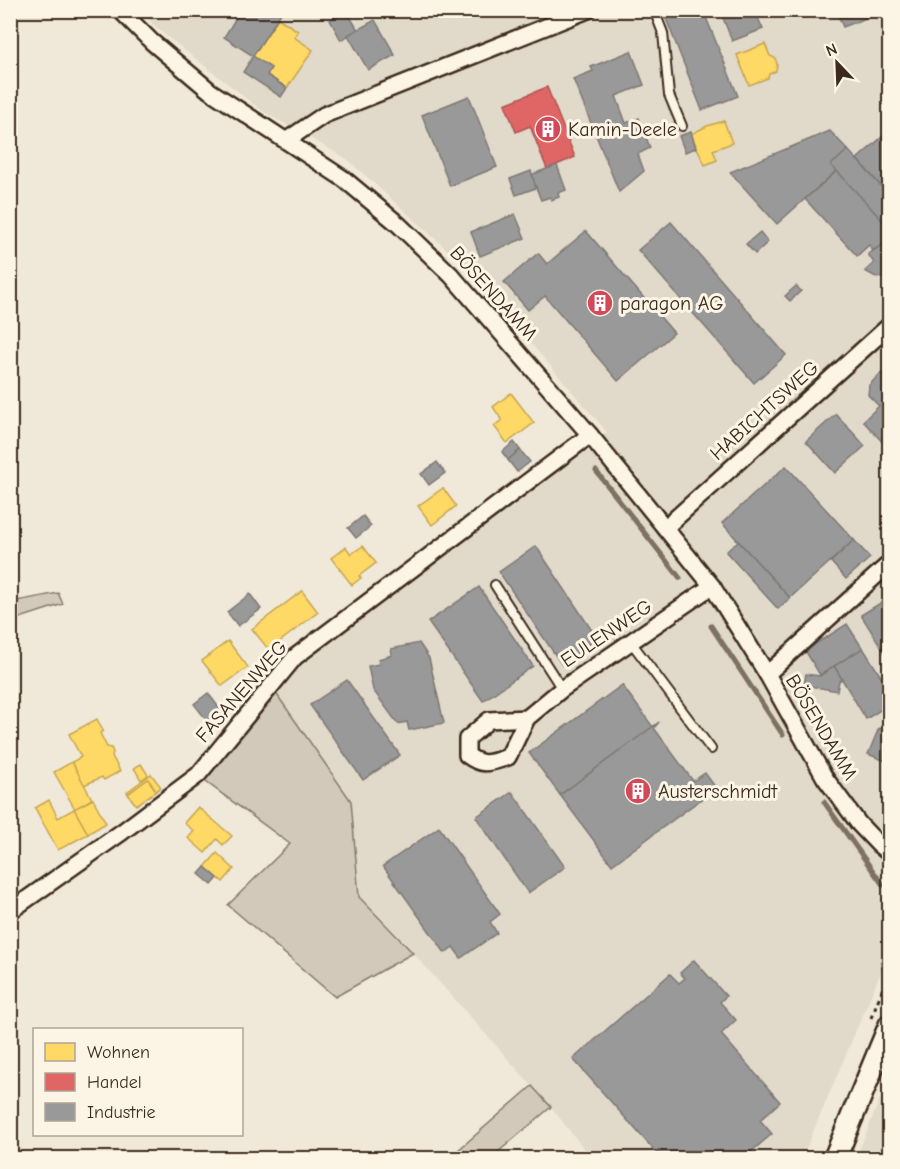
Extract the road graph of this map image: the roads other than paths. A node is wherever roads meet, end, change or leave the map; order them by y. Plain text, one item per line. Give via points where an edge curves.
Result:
1 (120, 10) edge
2 (588, 10) edge
3 (654, 10) edge
4 (682, 126) dead end
5 (287, 140) junction
6 (890, 325) edge
7 (590, 435) junction
8 (666, 527) junction
9 (890, 563) edge
10 (495, 585) dead end
11 (712, 586) junction
12 (631, 642) junction
13 (767, 674) junction
14 (562, 689) junction
15 (526, 718) dead end
16 (711, 749) dead end
17 (890, 854) edge
18 (10, 911) edge
19 (890, 1025) edge
20 (835, 1158) edge

1 - 5 street, BÖSENDAMM via 210,91
2 - 5 street via 324,115
3 - 4 lane via 663,33 669,95
5 - 7 street, BÖSENDAMM via 344,179 443,267
6 - 8 street, HABICHTSWEG
7 - 8 street, BÖSENDAMM
7 - 18 street, FASANENWEG via 295,657 198,775
8 - 11 street, BÖSENDAMM
9 - 13 street, BÖSENDAMM
10 - 14 lane
11 - 12 street, EULENWEG
11 - 13 street, BÖSENDAMM
12 - 14 street, EULENWEG
12 - 16 lane
13 - 17 street, BÖSENDAMM via 825,778 860,824
14 - 15 street, EULENWEG
19 - 20 main road

